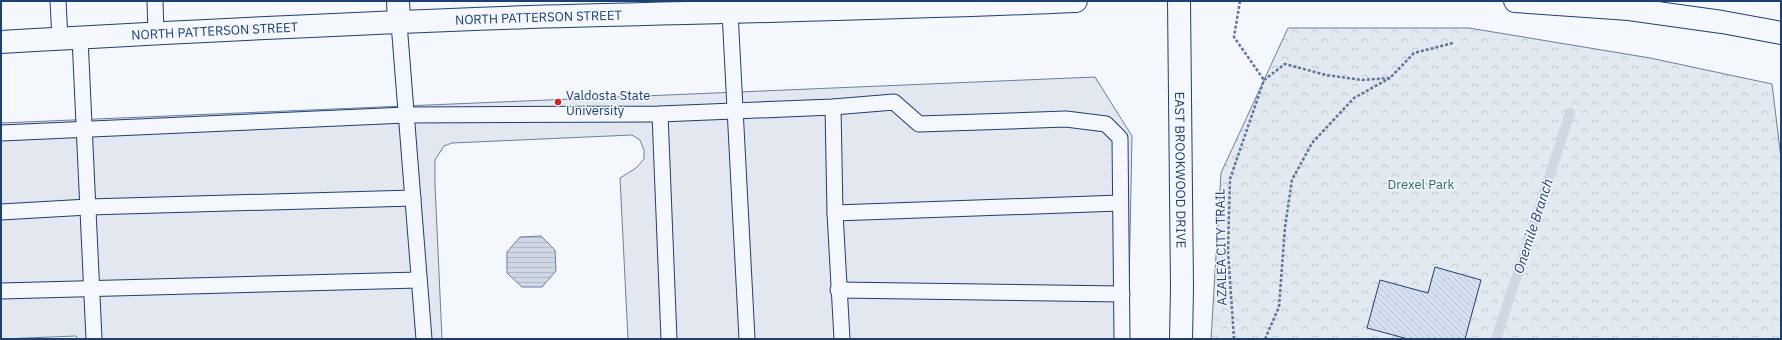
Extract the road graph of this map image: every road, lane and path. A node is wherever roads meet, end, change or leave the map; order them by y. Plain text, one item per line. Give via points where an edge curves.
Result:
1 (58, 1) edge
2 (155, 1) edge
3 (398, 1) edge
4 (1076, 1) edge
5 (1179, 1) edge
6 (1240, 1) edge
7 (1515, 1) edge
8 (730, 12) junction
9 (398, 23) junction
10 (156, 33) junction
11 (1781, 33) edge
12 (70, 38) junction
13 (1, 42) edge
14 (1452, 43) dead end
15 (1390, 78) junction
16 (1264, 80) junction
17 (833, 107) junction
18 (736, 111) junction
19 (660, 114) junction
20 (406, 115) junction
21 (84, 128) junction
22 (1, 133) edge
23 (413, 198) junction
24 (1120, 203) junction
25 (88, 207) junction
26 (1, 212) edge
27 (835, 213) junction
28 (419, 280) junction
29 (92, 288) junction
30 (838, 290) junction
31 (1, 291) edge
32 (1122, 294) junction
33 (94, 339) edge
34 (424, 339) edge
35 (669, 339) edge
36 (747, 339) edge
37 (842, 339) edge
38 (1122, 339) edge
39 (1181, 339) edge
40 (1234, 339) edge
41 (1265, 339) edge

1 - 12 lane
2 - 10 lane
3 - 9 main road
4 - 8 main road, NORTH PATTERSON STREET via 921,8
5 - 39 main road, EAST BROOKWOOD DRIVE
6 - 16 path via 1234,37
7 - 11 main road via 1629,9
8 - 9 main road, NORTH PATTERSON STREET
8 - 18 lane
9 - 10 main road, NORTH PATTERSON STREET
9 - 20 lane
10 - 12 main road, NORTH PATTERSON STREET
12 - 13 main road, NORTH PATTERSON STREET
12 - 21 lane
14 - 15 path via 1414,53
15 - 16 path via 1362,80 1326,75 1285,64
15 - 41 path via 1354,98 1312,143 1292,180 1278,307
16 - 40 path, AZALEA CITY TRAIL via 1230,179 1228,251
17 - 18 lane
17 - 24 lane via 894,102 919,124 1066,119 1106,124 1120,138
17 - 27 lane
18 - 19 lane
18 - 36 lane
19 - 20 lane
19 - 35 lane
20 - 21 lane
20 - 23 lane
21 - 22 lane
21 - 25 lane
23 - 25 lane
23 - 28 lane
24 - 27 lane
24 - 32 lane
25 - 26 lane
25 - 29 lane
27 - 30 lane
28 - 29 lane
28 - 34 lane
29 - 31 lane
29 - 33 lane
30 - 32 lane
30 - 37 lane
32 - 38 lane

